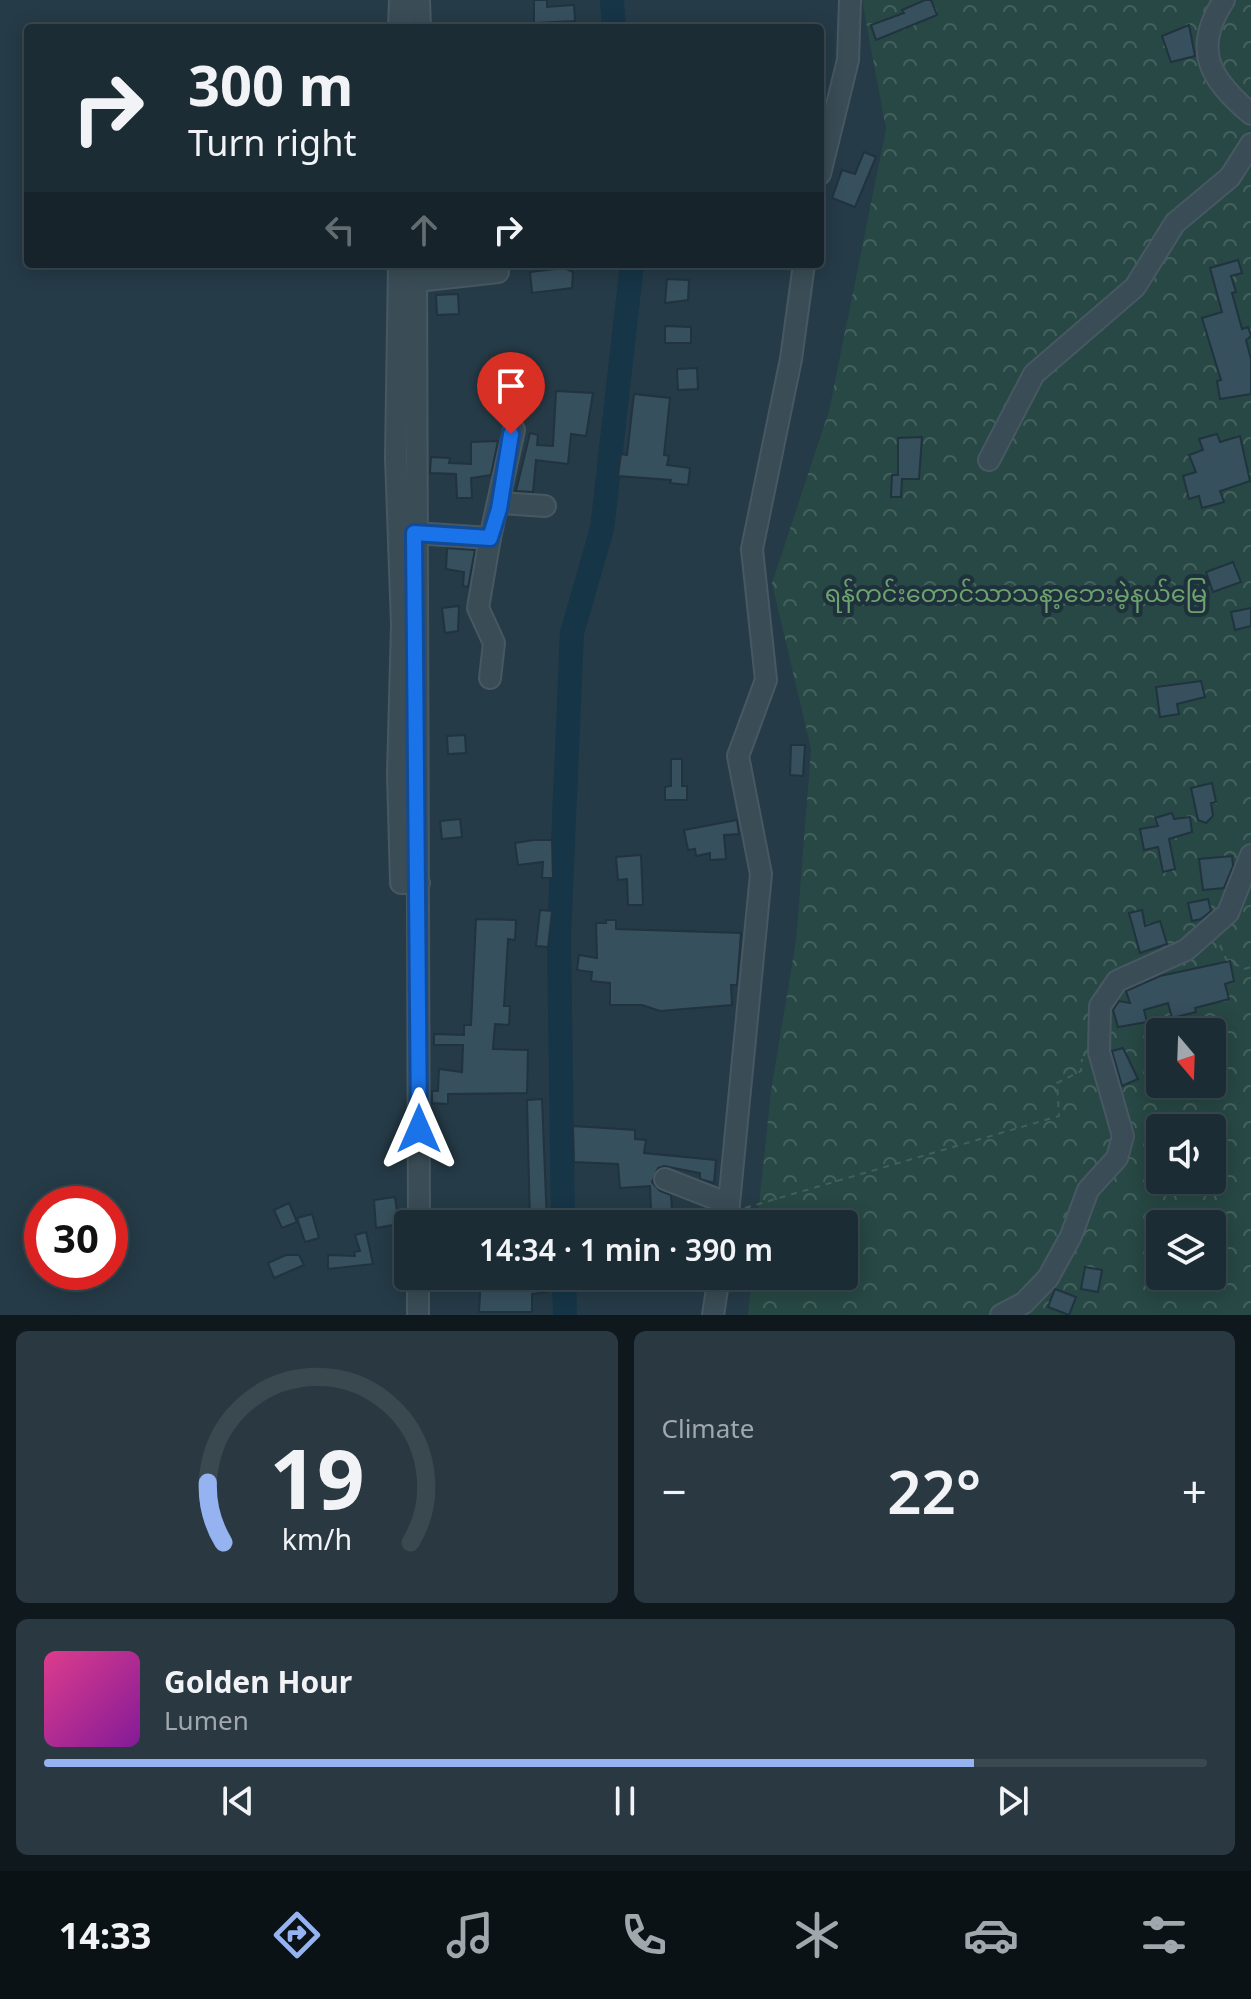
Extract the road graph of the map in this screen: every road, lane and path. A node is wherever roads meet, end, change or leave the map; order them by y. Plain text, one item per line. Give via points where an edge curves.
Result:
1 (400, 0) edge
2 (419, 0) edge
3 (850, 0) edge
4 (1224, 0) edge
5 (399, 24) edge
6 (420, 24) edge
7 (1251, 114) edge
8 (1251, 144) edge
9 (824, 158) edge
10 (410, 268) edge
11 (411, 268) edge
12 (803, 268) edge
13 (498, 272) dead end
14 (514, 430) dead end
15 (989, 460) dead end
16 (499, 503) junction
17 (545, 506) dead end
18 (408, 509) junction
19 (414, 533) junction
20 (490, 538) junction
21 (410, 624) junction
22 (490, 678) dead end
23 (1251, 855) edge
24 (1213, 926) junction
25 (1251, 967) edge
26 (1099, 1052) junction
27 (665, 1179) dead end
28 (419, 1210) edge
29 (721, 1210) edge
30 (728, 1210) edge
31 (742, 1210) edge
32 (418, 1290) edge
33 (717, 1290) edge
34 (418, 1315) edge
35 (713, 1315) edge
36 (1001, 1315) edge

1 - 5 street
2 - 6 street
3 - 9 street via 848,60
4 - 7 street via 1204,44 1207,57 1211,70
8 - 15 street via 1230,177 1175,223 1135,287 1034,374
10 - 18 street
11 - 13 street via 426,280
12 - 30 street via 791,359 752,549 766,680 738,756 761,874
14 - 16 street
16 - 17 street
16 - 20 street
18 - 19 street
18 - 21 street
19 - 20 street
19 - 21 street
20 - 22 street via 478,608 495,648
21 - 28 street
23 - 24 street via 1228,913
24 - 25 path via 1226,959 1244,969
24 - 26 street via 1186,950 1117,981 1100,1006
26 - 31 path via 1080,1060 1081,1071 1057,1083 1059,1116
26 - 36 street via 1123,1136 1117,1158 1088,1190 1048,1278 1024,1303
27 - 29 street
32 - 34 street
33 - 35 street

